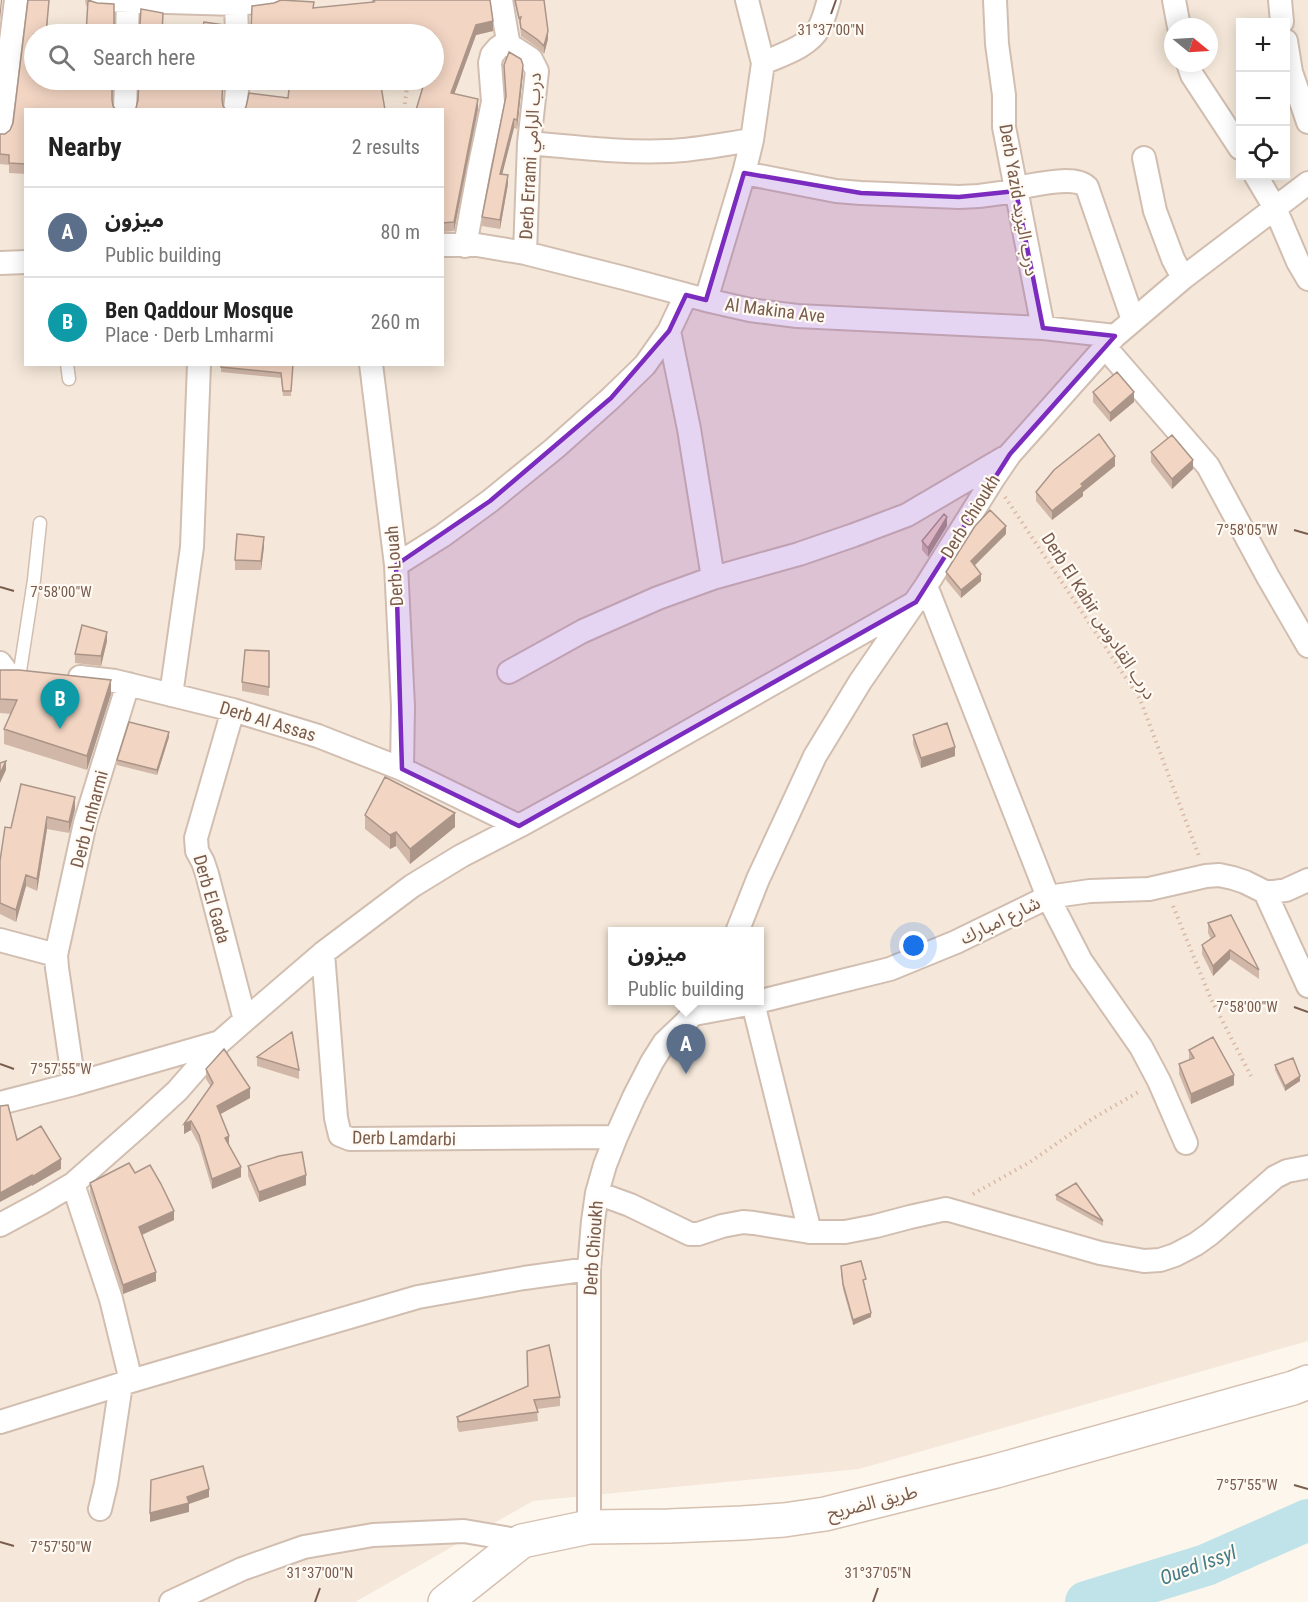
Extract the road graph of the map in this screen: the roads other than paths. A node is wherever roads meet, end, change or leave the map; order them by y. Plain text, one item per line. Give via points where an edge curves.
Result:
1 (0, 0) edge
2 (17, 0) edge
3 (98, 0) edge
4 (273, 0) edge
5 (501, 0) edge
6 (747, 0) edge
7 (829, 0) edge
8 (995, 0) edge
9 (1174, 0) edge
10 (1280, 0) edge
11 (128, 1) edge
12 (236, 4) junction
13 (1177, 18) edge
14 (1282, 18) edge
15 (127, 24) edge
16 (237, 24) edge
17 (508, 41) junction
18 (763, 63) junction
19 (1290, 66) edge
20 (1191, 72) edge
21 (126, 90) edge
22 (237, 90) edge
23 (2, 103) edge
24 (125, 108) edge
25 (235, 108) edge
26 (1308, 122) edge
27 (0, 131) edge
28 (752, 140) junction
29 (1236, 142) edge
30 (529, 143) junction
31 (1144, 158) dead end
32 (744, 173) junction
33 (1258, 180) edge
34 (1308, 183) edge
35 (1015, 190) junction
36 (1275, 208) junction
37 (444, 245) edge
38 (465, 246) junction
39 (525, 253) junction
40 (24, 262) edge
41 (0, 263) edge
42 (1183, 278) junction
43 (1308, 279) edge
44 (696, 298) junction
45 (1133, 320) junction
46 (1043, 328) junction
47 (669, 332) junction
48 (1110, 341) junction
49 (67, 366) edge
50 (199, 366) edge
51 (371, 366) edge
52 (69, 379) dead end
53 (1010, 454) junction
54 (40, 523) dead end
55 (396, 565) junction
56 (713, 578) junction
57 (921, 594) junction
58 (1308, 646) edge
59 (6, 669) edge
60 (508, 672) dead end
61 (128, 684) junction
62 (171, 695) junction
63 (234, 710) junction
64 (402, 769) junction
65 (519, 826) junction
66 (1308, 880) edge
67 (1266, 892) junction
68 (1048, 897) junction
69 (739, 927) edge
70 (0, 940) edge
71 (323, 953) junction
72 (56, 955) junction
73 (1308, 986) edge
74 (764, 1000) edge
75 (726, 1005) edge
76 (753, 1005) edge
77 (699, 1007) edge
78 (245, 1020) junction
79 (220, 1042) junction
80 (75, 1084) junction
81 (0, 1103) edge
82 (616, 1137) junction
83 (1186, 1143) dead end
84 (1308, 1167) edge
85 (73, 1184) junction
86 (597, 1192) junction
87 (0, 1225) edge
88 (810, 1232) junction
89 (589, 1269) junction
90 (1308, 1382) edge
91 (126, 1383) junction
92 (0, 1422) edge
93 (100, 1509) dead end
94 (589, 1527) junction
95 (522, 1541) junction
96 (171, 1602) edge
97 (445, 1602) edge

1 - 2 street
2 - 23 street
3 - 11 street
4 - 12 street
5 - 17 street
6 - 18 street
7 - 18 street via 819,29 811,38
8 - 35 street, Derb Yazid درب اليزيد via 1004,127
9 - 13 street
10 - 14 street
11 - 12 street
11 - 15 street
12 - 16 street
17 - 30 street, Derb Errami درب الرامي via 531,59 537,71
17 - 38 street via 489,63 493,102
18 - 28 street
19 - 26 street
20 - 29 street
21 - 24 street
22 - 25 street
23 - 27 street
28 - 30 street via 669,151
28 - 32 street
30 - 39 street, Derb Errami درب الرامي
31 - 42 street via 1155,211
32 - 35 street via 873,194 979,196
32 - 44 street
33 - 36 street
34 - 36 street, Derb Chioukh
35 - 45 street via 1061,181 1077,181 1087,187
35 - 46 street, Derb Yazid درب اليزيد
36 - 42 street, Derb Chioukh
36 - 43 street
37 - 38 street, Al Makina Ave
38 - 39 street, Al Makina Ave
39 - 44 street, Al Makina Ave
40 - 41 street
42 - 45 street, Derb Chioukh
44 - 46 street, Al Makina Ave via 797,316
44 - 47 street
45 - 48 street, Derb Chioukh
46 - 48 street, Al Makina Ave
47 - 55 street via 645,365 555,448 490,501
47 - 56 street
48 - 53 street, Derb Chioukh
48 - 58 street via 1208,466
49 - 52 lane
50 - 62 street via 192,547
51 - 55 street, Derb Louah
53 - 56 street via 907,514 799,554
53 - 57 street, Derb Chioukh
54 - 59 lane via 34,580
55 - 64 street, Derb Louah
56 - 60 street via 623,613
57 - 65 street
57 - 68 street
57 - 69 street, Derb Chioukh via 860,682 816,756
59 - 61 street, Derb Al Assas
61 - 62 street, Derb Al Assas
61 - 72 street, Derb Lmharmi via 85,823
62 - 63 street, Derb Al Assas
63 - 64 street, Derb Al Assas via 318,736
63 - 78 street, Derb El Gada via 196,844
64 - 65 street, Derb Al Assas
65 - 71 street via 412,886
66 - 67 street via 1286,890
67 - 68 street, شارع امبارك via 1219,875 1132,891
67 - 73 street
68 - 74 street, شارع امبارك via 890,969
68 - 83 street via 1081,961 1141,1047
70 - 72 street
71 - 78 street
71 - 82 street, Derb Lamdarbi via 340,1135 350,1139
72 - 80 street, Derb Lmharmi
75 - 77 street, شارع امبارك
76 - 88 street
77 - 82 street, Derb Chioukh via 664,1043
78 - 79 street
79 - 80 street
79 - 85 street via 177,1091
80 - 81 street
82 - 86 street, Derb Chioukh
84 - 88 street via 1275,1177 1210,1234 1160,1260 1100,1253 946,1209 845,1232
85 - 87 street
85 - 91 street via 111,1299
86 - 88 street via 690,1234 743,1222
86 - 89 street, Derb Chioukh
89 - 91 street via 418,1297
89 - 94 street, Derb Chioukh
90 - 94 street, طريق الضريح via 996,1471 825,1514 732,1524
91 - 92 street
91 - 93 street
94 - 95 street, طريق الضريح
95 - 96 street via 464,1531 373,1535 304,1547 242,1569
95 - 97 street, طريق الضريح

